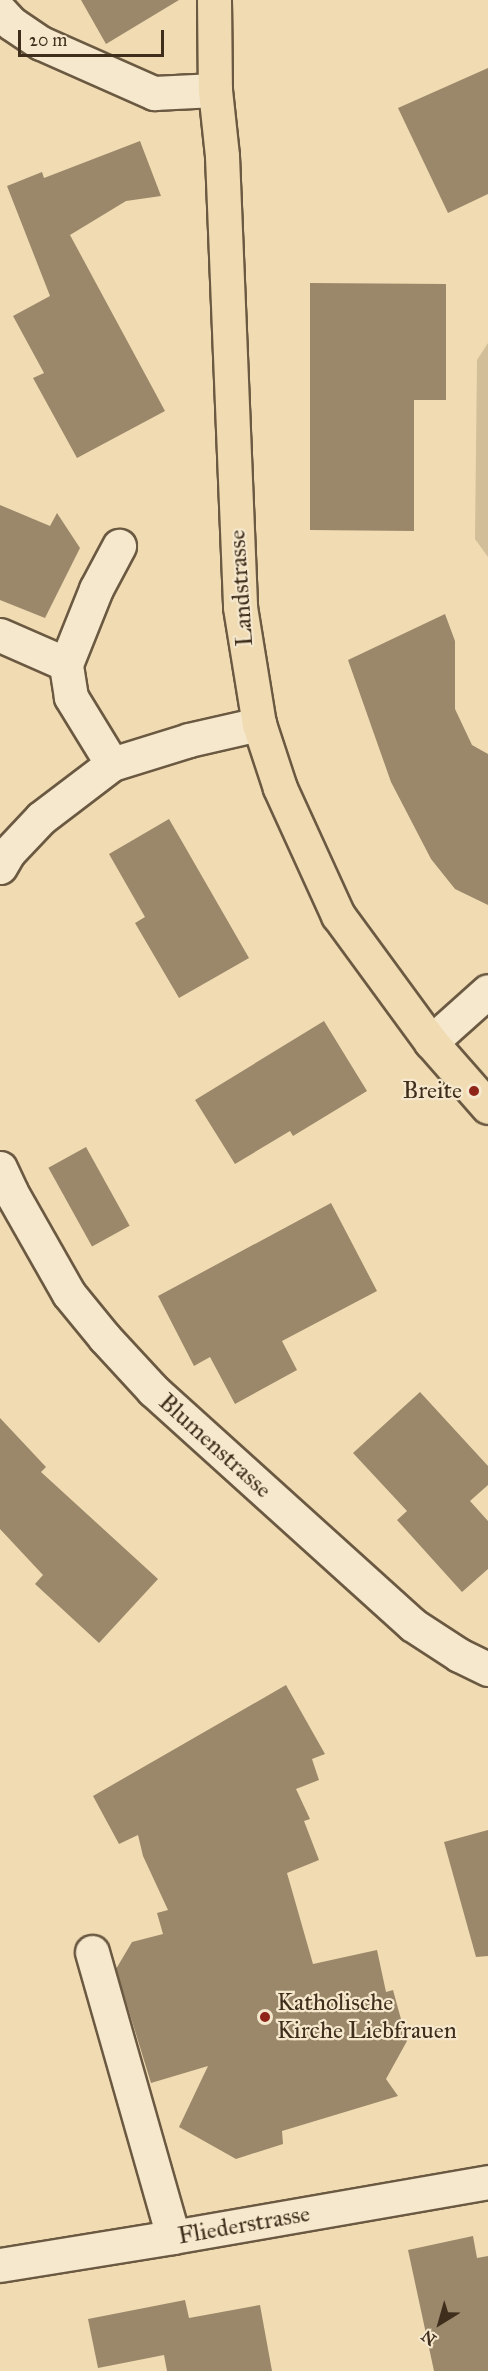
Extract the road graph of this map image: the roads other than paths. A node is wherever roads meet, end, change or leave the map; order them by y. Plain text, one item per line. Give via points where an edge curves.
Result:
1 (214, 0) edge
2 (0, 11) edge
3 (215, 90) junction
4 (119, 546) dead end
5 (0, 635) edge
6 (66, 664) junction
7 (259, 724) junction
8 (112, 764) junction
9 (0, 867) edge
10 (488, 991) edge
11 (431, 1042) junction
12 (488, 1107) edge
13 (0, 1168) edge
14 (488, 1670) edge
15 (92, 1952) dead end
16 (488, 2182) edge
17 (173, 2237) junction
18 (0, 2265) edge

1 - 3 main road, Landstrasse
2 - 3 street via 41,43 154,93
3 - 7 main road, Landstrasse via 222,156 240,607
4 - 6 street via 96,589
5 - 6 street
6 - 8 street via 71,697
7 - 8 street
7 - 11 main road, Landstrasse via 280,788 338,915
8 - 9 street via 41,818
10 - 11 street
11 - 12 main road, Landstrasse
13 - 14 street, Blumenstrasse via 69,1294 153,1389 413,1625
15 - 17 street
16 - 17 street, Fliederstrasse
17 - 18 street, Fliederstrasse

